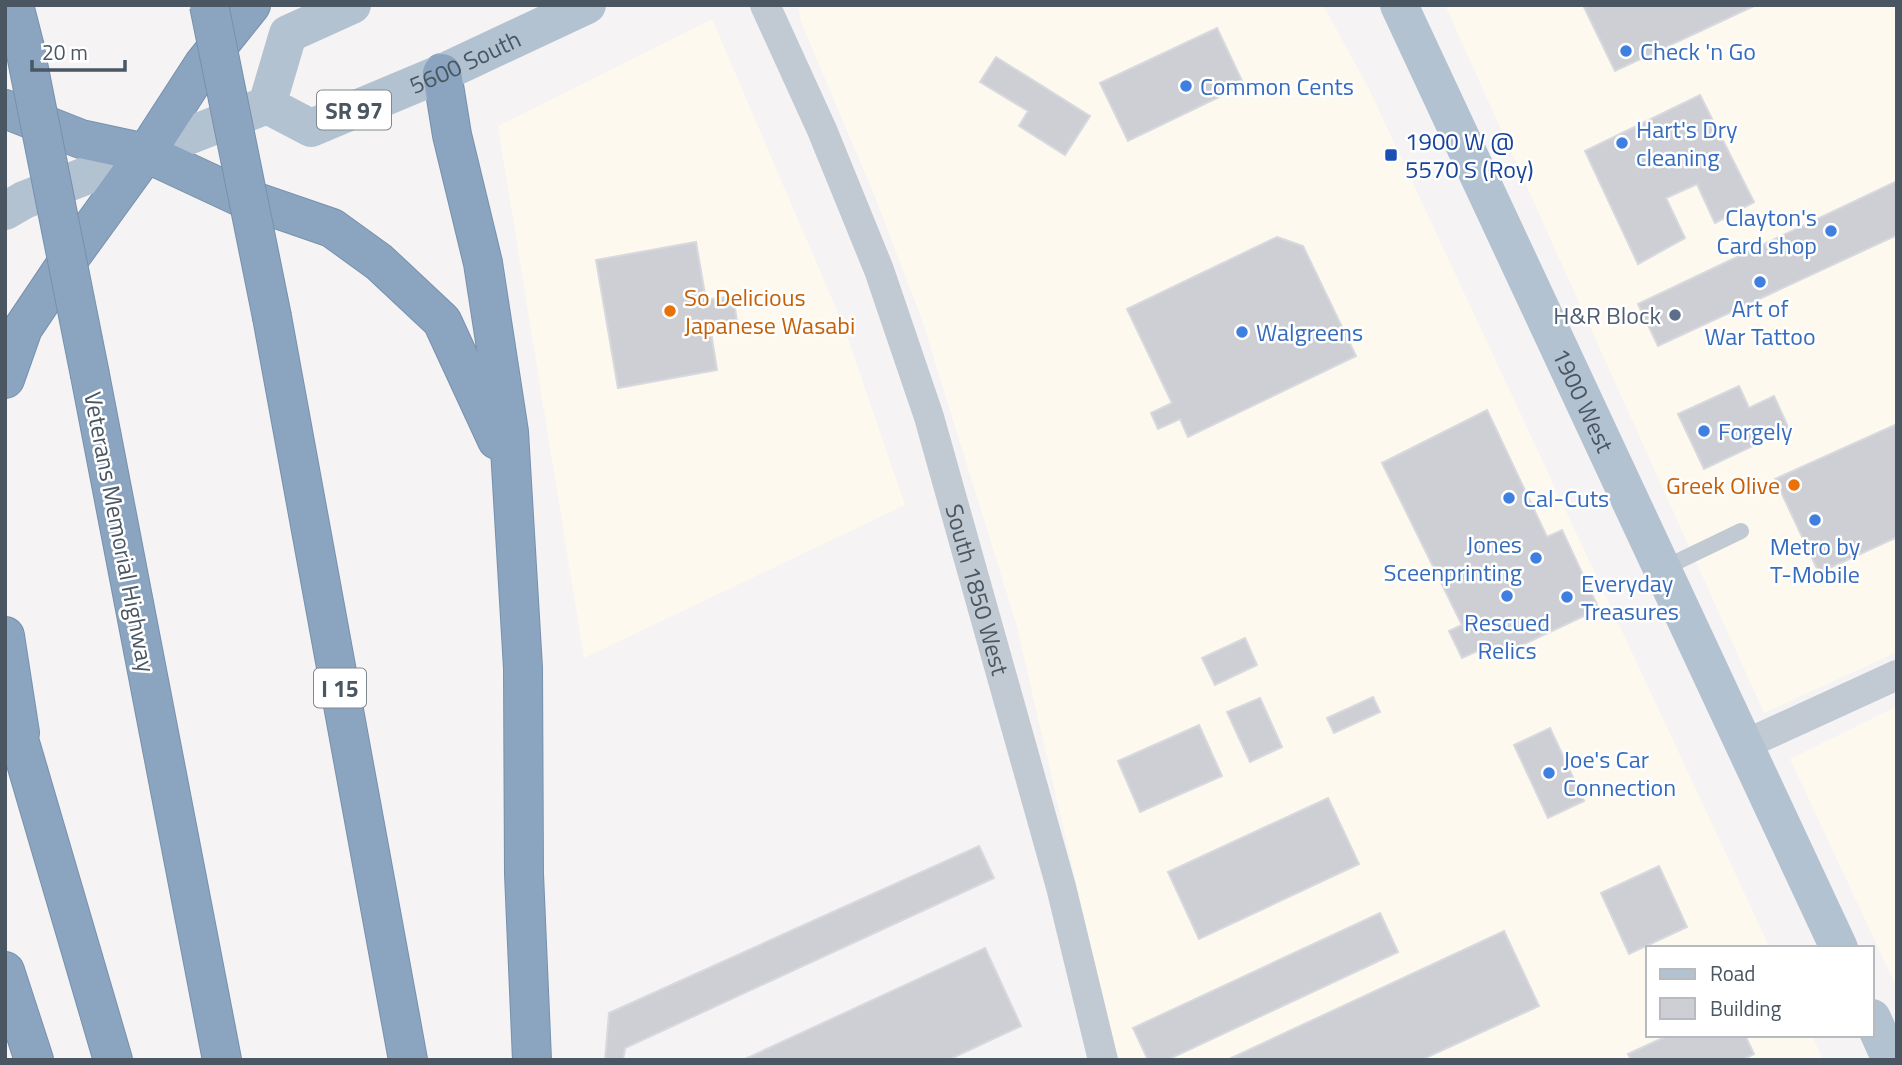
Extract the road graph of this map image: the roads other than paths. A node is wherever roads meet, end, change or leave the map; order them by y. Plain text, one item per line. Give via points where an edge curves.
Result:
1 (15, 5) edge
2 (209, 5) edge
3 (251, 5) edge
4 (352, 5) edge
5 (587, 5) edge
6 (765, 5) edge
7 (1399, 5) edge
8 (442, 73) junction
9 (267, 105) junction
10 (5, 109) edge
11 (146, 153) junction
12 (5, 211) edge
13 (5, 379) edge
14 (512, 476) junction
15 (1741, 531) dead end
16 (1662, 569) junction
17 (5, 636) edge
18 (1897, 676) edge
19 (5, 706) edge
20 (22, 746) junction
21 (1744, 746) junction
22 (1838, 946) edge
23 (5, 971) edge
24 (1874, 1022) edge
25 (34, 1060) edge
26 (113, 1060) edge
27 (222, 1060) edge
28 (408, 1060) edge
29 (532, 1060) edge
30 (1103, 1060) edge
31 (1891, 1060) edge

1 - 27 highway, Veterans Memorial Highway, bridge
2 - 28 highway, I 15, bridge via 272,317
3 - 11 highway via 203,65
4 - 9 main road via 288,34
5 - 8 main road, 5600 South / SR 97
6 - 30 street, South 1850 West via 878,270 929,417 1061,887
7 - 16 main road, 1900 West
8 - 9 main road, 5600 South / SR 97 via 311,128
8 - 14 highway via 482,263
9 - 11 main road
10 - 11 highway via 81,139
11 - 12 main road
11 - 13 highway via 23,328
11 - 14 highway via 236,195 332,228 379,262 442,321
14 - 29 highway via 523,668 524,874
15 - 16 lane
16 - 21 main road, 1900 West
17 - 20 highway
18 - 21 street
19 - 20 highway
20 - 26 highway
21 - 22 main road, 1900 West
23 - 25 highway
24 - 31 main road

